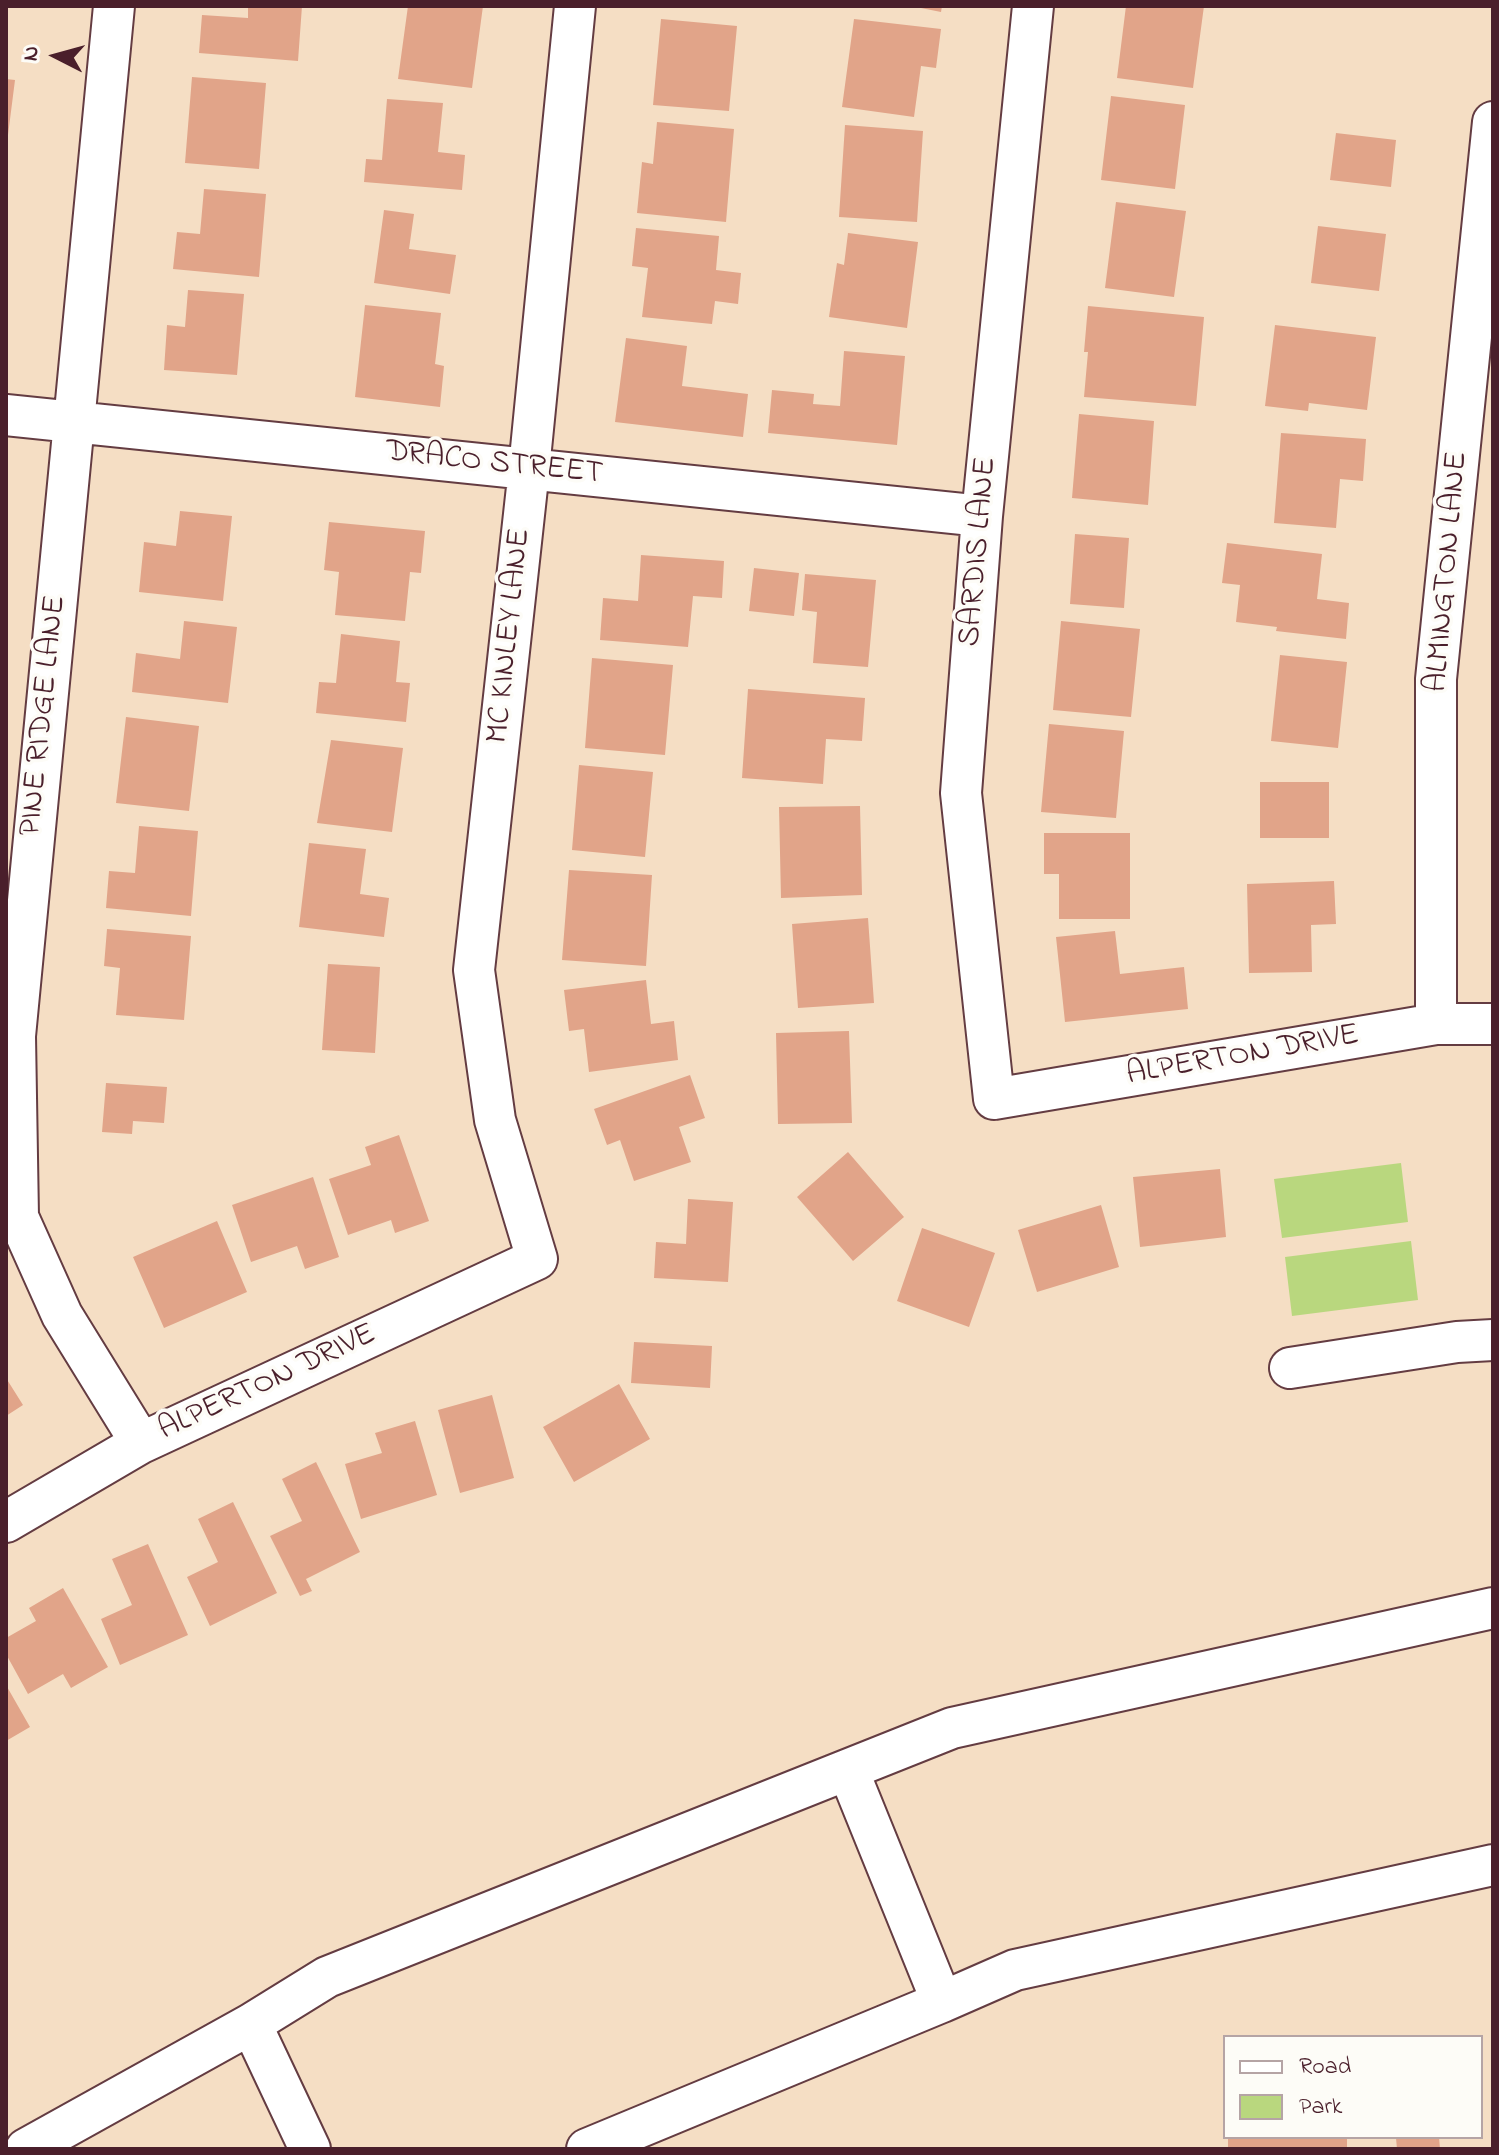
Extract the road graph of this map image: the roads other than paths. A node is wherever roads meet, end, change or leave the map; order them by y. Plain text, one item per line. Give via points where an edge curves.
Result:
1 (114, 6) edge
2 (575, 6) edge
3 (1033, 6) edge
4 (1493, 122) edge
5 (6, 415) edge
6 (74, 422) junction
7 (529, 469) junction
8 (982, 516) junction
9 (1436, 1024) junction
10 (1493, 1024) edge
11 (994, 1099) joint
12 (537, 1259) joint
13 (1493, 1340) edge
14 (1290, 1368) dead end
15 (141, 1443) junction
16 (6, 1522) edge
17 (1493, 1608) edge
18 (848, 1770) junction
19 (1493, 1865) edge
20 (942, 2002) junction
21 (251, 2024) junction
22 (26, 2149) edge
23 (310, 2149) edge
24 (587, 2149) edge

1 - 6 street, PINE RIDGE LANE
2 - 7 street, MC KINLEY LANE
3 - 8 street, SARDIS LANE
4 - 9 street, ALMINGTON LANE via 1436,679
5 - 6 street, DRACO STREET
6 - 7 street, DRACO STREET
6 - 15 street, PINE RIDGE LANE via 15,1036 18,1217 62,1315
7 - 8 street, DRACO STREET
7 - 12 street, MC KINLEY LANE via 474,970 495,1120
8 - 11 street, SARDIS LANE via 961,793
9 - 10 street, ALPERTON DRIVE
9 - 11 street, ALPERTON DRIVE
12 - 15 street, ALPERTON DRIVE
13 - 14 street
15 - 16 street, ALPERTON DRIVE
17 - 18 street via 952,1728
18 - 20 street
18 - 21 street via 327,1977
19 - 20 street via 1015,1970
20 - 24 street
21 - 22 street
21 - 23 street

